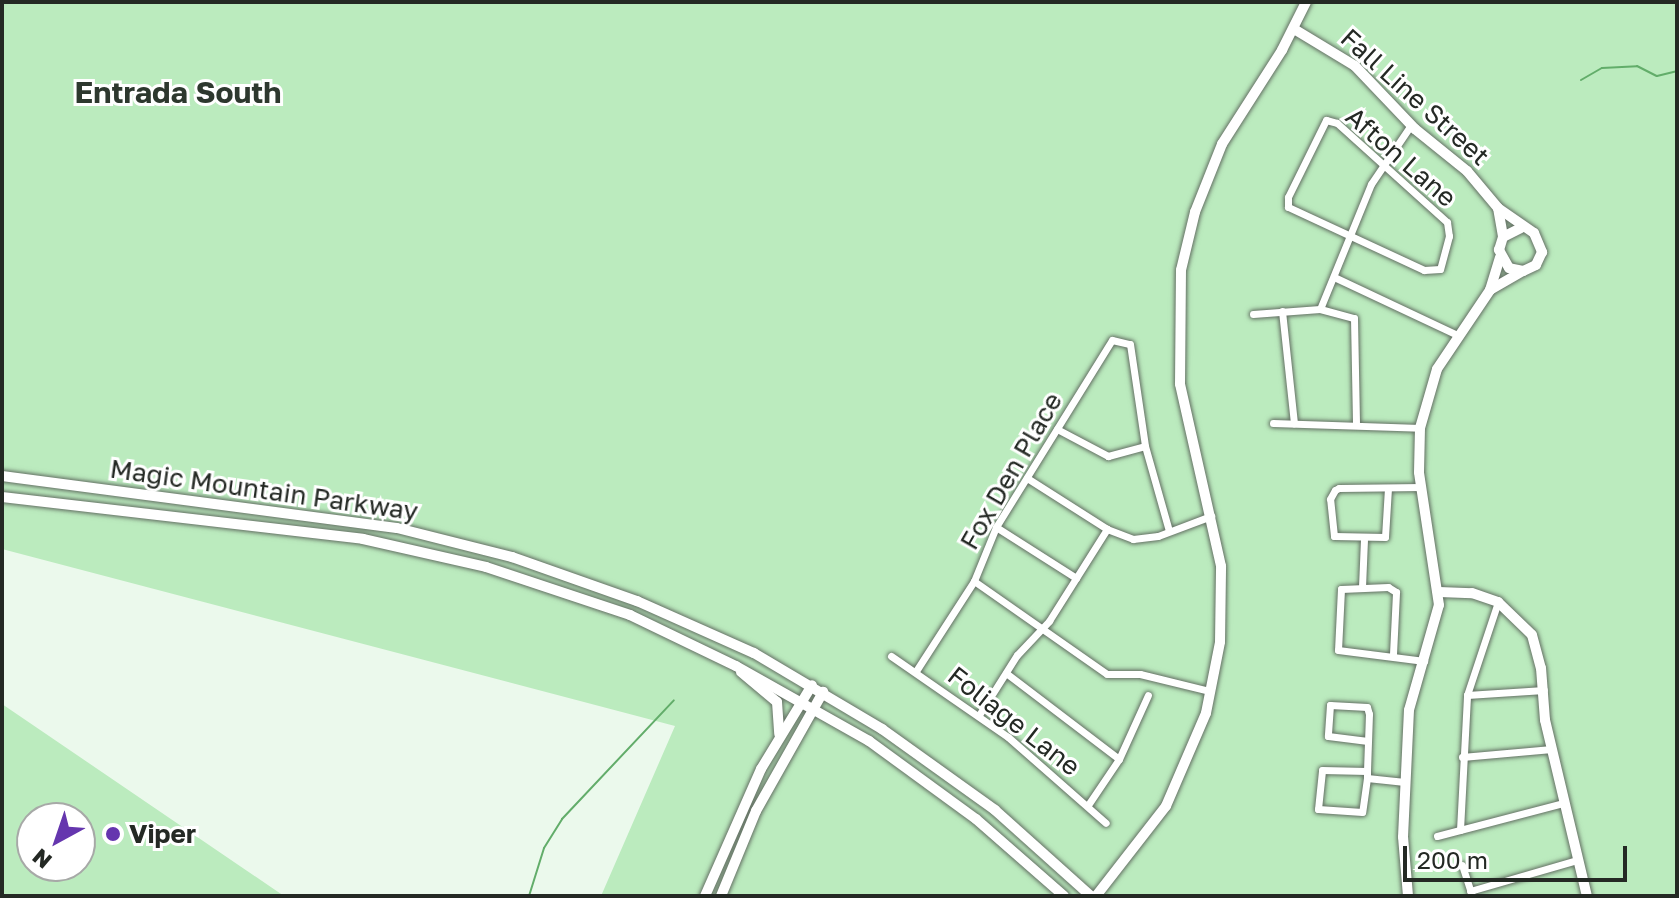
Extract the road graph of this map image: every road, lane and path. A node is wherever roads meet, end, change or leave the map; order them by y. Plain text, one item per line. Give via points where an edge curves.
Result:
1 (1306, 2) edge
2 (1294, 29) junction
3 (1411, 125) junction
4 (1383, 164) junction
5 (1498, 208) junction
6 (1521, 228) junction
7 (1349, 237) junction
8 (1503, 237) junction
9 (1500, 257) junction
10 (1523, 271) junction
11 (1334, 277) junction
12 (1490, 290) junction
13 (1320, 309) junction
14 (1282, 311) junction
15 (1253, 314) dead end
16 (1457, 335) junction
17 (1356, 422) junction
18 (1273, 423) dead end
19 (1294, 423) junction
20 (1420, 428) junction
21 (1057, 429) junction
22 (1145, 446) junction
23 (2, 476) edge
24 (1027, 478) junction
25 (1422, 487) junction
26 (1388, 488) junction
27 (2, 497) edge
28 (1213, 516) junction
29 (996, 527) junction
30 (1107, 529) junction
31 (1169, 531) junction
32 (1364, 540) junction
33 (1076, 578) junction
34 (974, 581) junction
35 (1362, 587) junction
36 (1439, 592) junction
37 (1498, 602) junction
38 (1044, 626) junction
39 (1393, 654) junction
40 (891, 656) dead end
41 (1424, 661) junction
42 (736, 666) junction
43 (916, 671) junction
44 (1006, 673) junction
45 (812, 685) junction
46 (1544, 690) junction
47 (1210, 691) junction
48 (823, 692) junction
49 (1148, 695) dead end
50 (1467, 695) junction
51 (802, 701) junction
52 (813, 708) junction
53 (979, 715) junction
54 (779, 736) junction
55 (1368, 741) junction
56 (1552, 749) junction
57 (1462, 757) junction
58 (1119, 759) junction
59 (1367, 775) junction
60 (1405, 782) junction
61 (1563, 803) junction
62 (1088, 805) junction
63 (1106, 823) dead end
64 (1460, 830) junction
65 (1437, 836) dead end
66 (1577, 860) junction
67 (1462, 865) dead end
68 (1471, 894) edge
69 (705, 896) edge
70 (721, 896) edge
71 (1064, 896) edge
72 (1093, 896) edge
73 (1408, 896) edge
74 (1587, 896) edge

1 - 2 street
2 - 3 street, Fall Line Street via 1355,66
2 - 28 street via 1222,144 1195,212 1181,270 1180,384
3 - 4 street
3 - 5 street, Fall Line Street via 1467,171
4 - 7 street
4 - 7 street, Afton Lane via 1450,226 1442,264 1435,272
4 - 7 street, Afton Lane via 1337,123 1326,120 1288,197 1288,207
5 - 6 street, Fall Line Street
5 - 8 street
6 - 8 street
6 - 10 street via 1539,238 1542,252 1536,265
7 - 11 street
8 - 9 street
9 - 10 street via 1509,268
9 - 12 street
10 - 12 street
11 - 13 street
11 - 16 street
12 - 16 street
13 - 14 street
13 - 17 street via 1354,318
14 - 15 street
14 - 19 street
16 - 20 street via 1430,387
17 - 19 street
17 - 20 street
18 - 19 street
20 - 25 street
21 - 22 street via 1108,456
21 - 22 street, Fox Den Place via 1112,340 1130,344
21 - 24 street, Fox Den Place
22 - 31 street
23 - 45 street, Magic Mountain Parkway via 328,516 454,541 661,610
24 - 29 street, Fox Den Place
24 - 30 street
25 - 26 street
25 - 36 street
26 - 32 street via 1388,533 1382,539
26 - 32 street via 1339,488 1331,495 1332,533
27 - 42 street, Magic Mountain Parkway via 287,527 413,549 609,607
28 - 31 street
28 - 47 street via 1222,603
29 - 33 street
29 - 34 street, Fox Den Place
30 - 31 street via 1133,539
30 - 33 street
32 - 35 street
33 - 38 street
34 - 38 street
34 - 43 street, Fox Den Place
35 - 39 street via 1388,587 1398,595
35 - 39 street via 1339,592 1338,650
36 - 37 street via 1472,593
36 - 41 street
37 - 46 street via 1532,635
37 - 50 street
38 - 44 street
38 - 47 street via 1107,674 1140,674
39 - 41 street
40 - 43 street, Foliage Lane
41 - 60 street via 1409,710
42 - 51 street, Magic Mountain Parkway
42 - 54 street via 777,702
43 - 53 street, Foliage Lane
44 - 53 street
44 - 58 street
45 - 48 street, Magic Mountain Parkway
45 - 51 street
46 - 50 street
46 - 56 street
47 - 72 street via 1194,748 1166,806
48 - 52 street
48 - 72 street, Magic Mountain Parkway via 961,784
49 - 58 street
50 - 57 street
51 - 52 street, Magic Mountain Parkway
51 - 54 street
52 - 70 street via 756,811
52 - 71 street, Magic Mountain Parkway via 948,797
53 - 62 street, Foliage Lane
54 - 69 street
55 - 55 street via 1367,707 1330,705 1328,736
55 - 59 street
56 - 57 street
56 - 61 street
57 - 64 street
58 - 62 street
59 - 59 street via 1320,771 1318,809 1362,812
59 - 60 street
60 - 73 street
61 - 64 street
61 - 66 street
62 - 63 street, Foliage Lane
64 - 65 street
66 - 68 street
66 - 74 street
67 - 68 street

